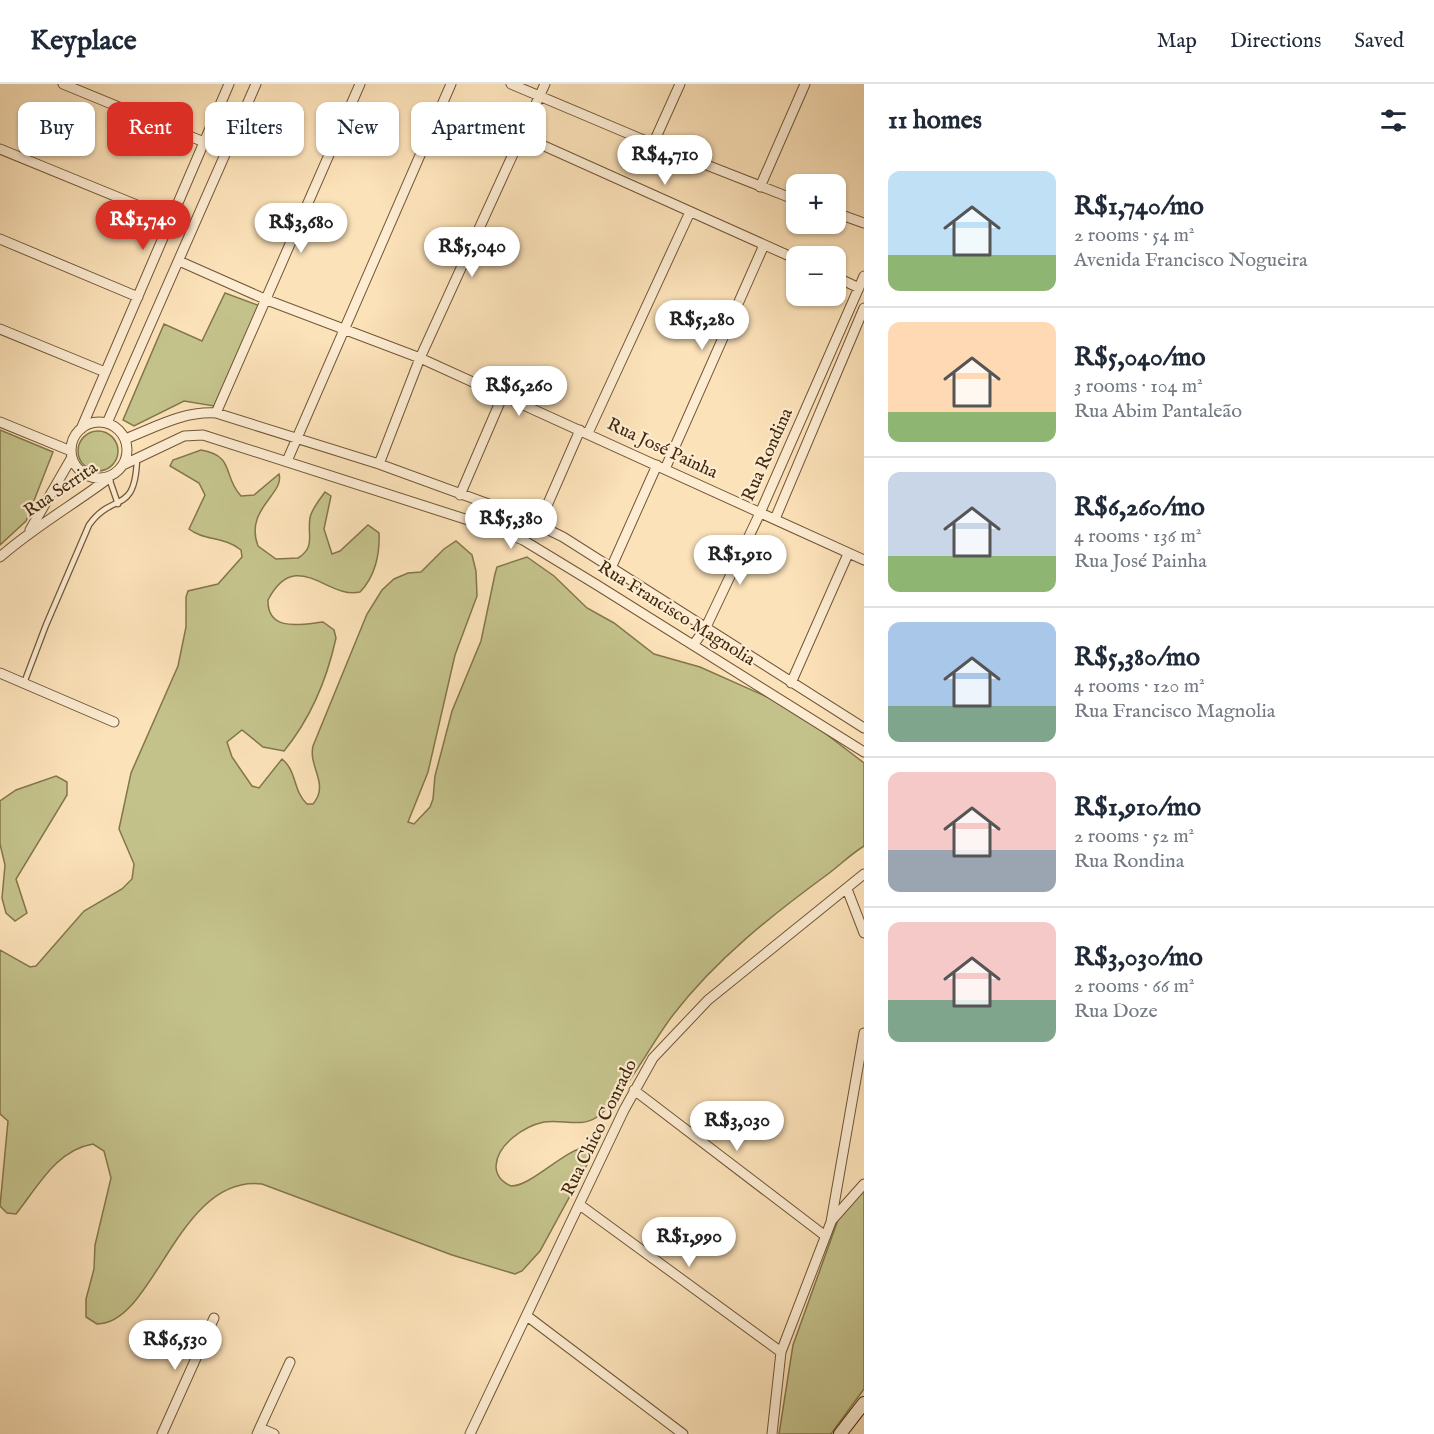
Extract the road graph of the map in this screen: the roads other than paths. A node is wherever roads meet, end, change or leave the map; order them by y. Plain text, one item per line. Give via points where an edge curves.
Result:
1 (63, 84) edge
2 (230, 84) edge
3 (256, 84) edge
4 (360, 84) edge
5 (451, 84) edge
6 (511, 84) edge
7 (545, 84) edge
8 (680, 84) edge
9 (805, 84) edge
10 (540, 95) junction
11 (537, 102) edge
12 (204, 142) junction
13 (653, 144) junction
14 (546, 147) edge
15 (0, 149) edge
16 (513, 156) edge
17 (760, 187) junction
18 (786, 196) edge
19 (690, 212) junction
20 (846, 217) edge
21 (171, 219) junction
22 (864, 223) edge
23 (0, 239) edge
24 (764, 245) junction
25 (786, 255) edge
26 (179, 261) junction
27 (864, 276) edge
28 (846, 282) edge
29 (860, 288) junction
30 (138, 297) junction
31 (267, 300) junction
32 (864, 308) edge
33 (343, 328) junction
34 (0, 329) edge
35 (420, 358) junction
36 (105, 372) junction
37 (503, 395) junction
38 (216, 413) junction
39 (0, 422) edge
40 (107, 423) junction
41 (81, 429) junction
42 (584, 431) junction
43 (125, 439) junction
44 (296, 439) junction
45 (72, 454) junction
46 (137, 459) junction
47 (287, 461) junction
48 (379, 464) junction
49 (123, 465) junction
50 (661, 467) junction
51 (111, 476) junction
52 (460, 495) junction
53 (118, 504) junction
54 (760, 513) junction
55 (775, 519) junction
56 (539, 524) junction
57 (28, 533) junction
58 (864, 548) edge
59 (848, 554) junction
60 (0, 557) edge
61 (862, 559) edge
62 (611, 568) junction
63 (705, 627) junction
64 (694, 644) junction
65 (0, 673) edge
66 (24, 683) junction
67 (791, 683) junction
68 (114, 722) dead end
69 (864, 727) edge
70 (864, 752) edge
71 (864, 874) edge
72 (847, 889) junction
73 (864, 933) edge
74 (864, 1033) edge
75 (634, 1090) junction
76 (864, 1184) edge
77 (580, 1205) junction
78 (831, 1222) junction
79 (824, 1235) junction
80 (527, 1316) junction
81 (213, 1318) dead end
82 (781, 1352) junction
83 (290, 1362) dead end
84 (863, 1405) edge
85 (471, 1430) edge
86 (259, 1431) edge
87 (162, 1434) edge
88 (274, 1434) edge
89 (482, 1434) edge
90 (683, 1434) edge
91 (772, 1434) edge
92 (840, 1434) edge

1 - 12 street
2 - 12 street, Rua Serrita
3 - 26 street
4 - 31 street
5 - 33 street
6 - 10 street
7 - 10 street
8 - 13 street
9 - 17 street
10 - 11 street
10 - 13 street
12 - 21 street, Rua Serrita
13 - 17 street
14 - 19 street
15 - 21 street
16 - 35 street
17 - 18 street
19 - 24 street
19 - 42 street
20 - 22 street
21 - 30 street, Rua Serrita
23 - 30 street
24 - 25 street
24 - 50 street
26 - 31 street, Rua José Painha
26 - 40 street
27 - 29 street, Rua Rondina
28 - 29 street
29 - 54 street, Rua Rondina
30 - 36 street, Rua Serrita
31 - 33 street, Rua José Painha
31 - 38 street
32 - 55 street, Rua Rondina
33 - 35 street, Rua José Painha
33 - 44 street
34 - 36 street
35 - 37 street, Rua José Painha
35 - 48 street
36 - 41 street, Rua Serrita
37 - 42 street, Rua José Painha
37 - 52 street
38 - 43 street, Rua Francisco Magnolia via 179,416
38 - 44 street, Rua Francisco Magnolia
39 - 45 street
40 - 41 street
40 - 43 street via 115,426
41 - 45 street, Rua Serrita
42 - 50 street, Rua José Painha
42 - 56 street
43 - 49 street, Rua Serrita via 127,457
44 - 47 street
44 - 48 street, Rua Francisco Magnolia
45 - 51 street, Rua Serrita via 78,469 89,476
45 - 57 street
46 - 47 street, Rua Francisco Magnolia via 194,434 212,436
46 - 49 street, Rua Francisco Magnolia
46 - 53 lane via 133,489
47 - 64 street, Rua Francisco Magnolia via 523,540
48 - 52 street, Rua Francisco Magnolia
49 - 51 street, Rua Serrita
50 - 54 street, Rua José Painha
50 - 62 street
51 - 53 lane
51 - 57 street, Rua Serrita
52 - 56 street, Rua Francisco Magnolia
53 - 66 lane via 99,514 89,525
54 - 55 street, Rua José Painha
54 - 63 street, Rua Rondina
55 - 59 street, Rua José Painha
56 - 62 street, Rua Francisco Magnolia
57 - 60 street, Rua Serrita
58 - 61 street
59 - 61 street, Rua José Painha
59 - 67 street
62 - 63 street, Rua Francisco Magnolia
63 - 64 street, Rua Rondina
63 - 67 street, Rua Francisco Magnolia
64 - 70 street, Rua Francisco Magnolia
65 - 66 street
66 - 68 street
67 - 69 street, Rua Francisco Magnolia
71 - 72 street, Rua Chico Conrado
72 - 73 street
72 - 75 street, Rua Chico Conrado via 708,1000 653,1058
74 - 78 street
75 - 77 street, Rua Chico Conrado
75 - 79 street
76 - 78 street
77 - 80 street, Rua Chico Conrado
77 - 82 street
78 - 79 street
79 - 82 street
80 - 85 street, Rua Chico Conrado
80 - 90 street
81 - 87 street
82 - 91 street
83 - 86 street
84 - 92 street
85 - 89 street
86 - 88 street

